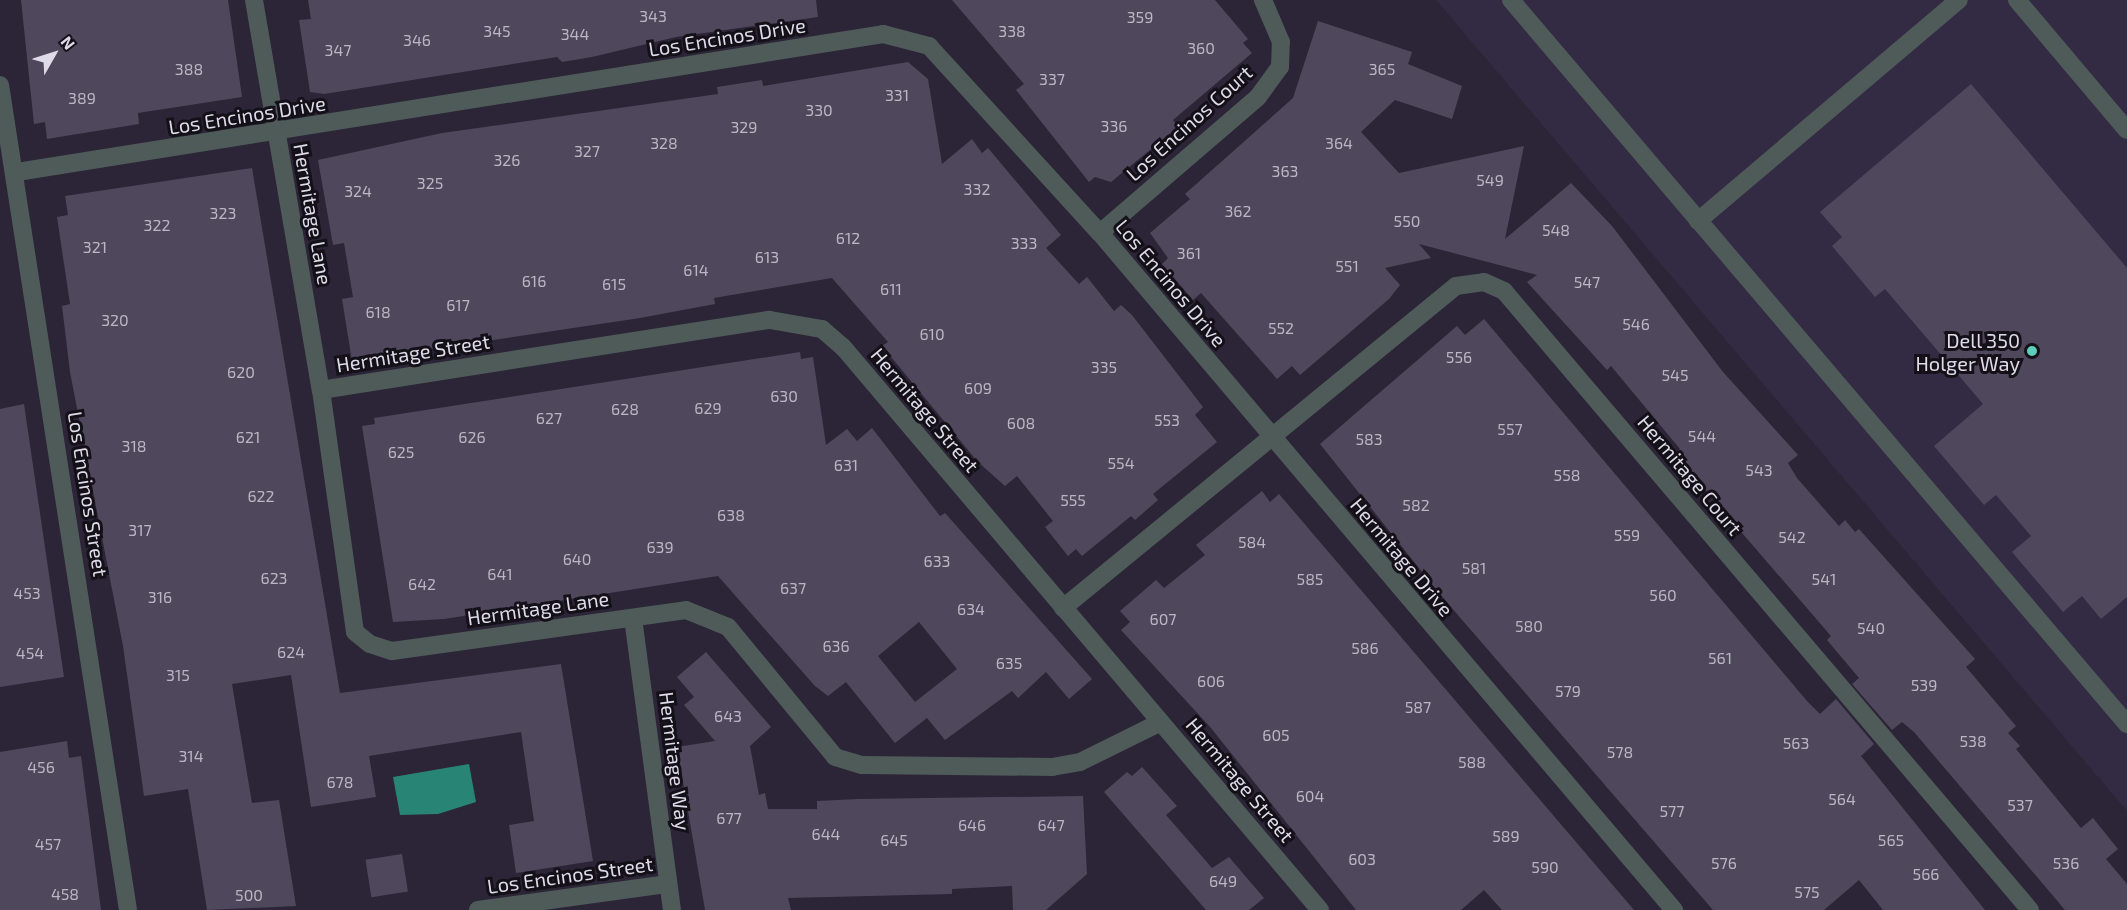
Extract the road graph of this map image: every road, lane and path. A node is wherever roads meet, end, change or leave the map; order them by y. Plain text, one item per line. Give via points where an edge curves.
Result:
1 (254, 0) edge
2 (1263, 0) edge
3 (1510, 0) edge
4 (1959, 0) edge
5 (2017, 0) edge
6 (0, 85) edge
7 (2127, 130) edge
8 (277, 134) junction
9 (17, 172) junction
10 (1698, 221) junction
11 (1100, 233) junction
12 (321, 390) junction
13 (1271, 437) junction
14 (1063, 608) junction
15 (633, 618) junction
16 (2123, 712) edge
17 (1161, 722) junction
18 (668, 884) junction
19 (128, 910) edge
20 (478, 910) edge
21 (672, 910) edge
22 (1320, 910) edge
23 (1674, 910) edge
24 (2030, 910) edge

1 - 8 lane
2 - 11 lane, Los Encinos Court via 1281,42 1280,67 1258,97
3 - 10 lane
4 - 10 lane
5 - 7 lane
6 - 9 lane, Los Encinos Street
8 - 9 lane, Los Encinos Drive
8 - 11 lane, Los Encinos Drive via 883,34 929,46 950,63
8 - 12 lane, Hermitage Lane
9 - 19 lane, Los Encinos Street
10 - 16 lane
11 - 13 lane, Los Encinos Drive
12 - 14 lane, Hermitage Street via 770,320 803,322 843,347
12 - 15 lane, Hermitage Lane via 355,632 370,644 392,651
13 - 14 lane
13 - 23 lane, Hermitage Drive
13 - 24 lane, Hermitage Court via 1456,286 1484,282 1504,291
14 - 17 lane, Hermitage Street
15 - 17 lane, Hermitage Lane via 686,610 728,627 835,758 847,763 1052,767 1080,762
15 - 18 lane, Hermitage Way
17 - 22 lane, Hermitage Street
18 - 20 lane, Los Encinos Street
18 - 21 lane, Hermitage Way

